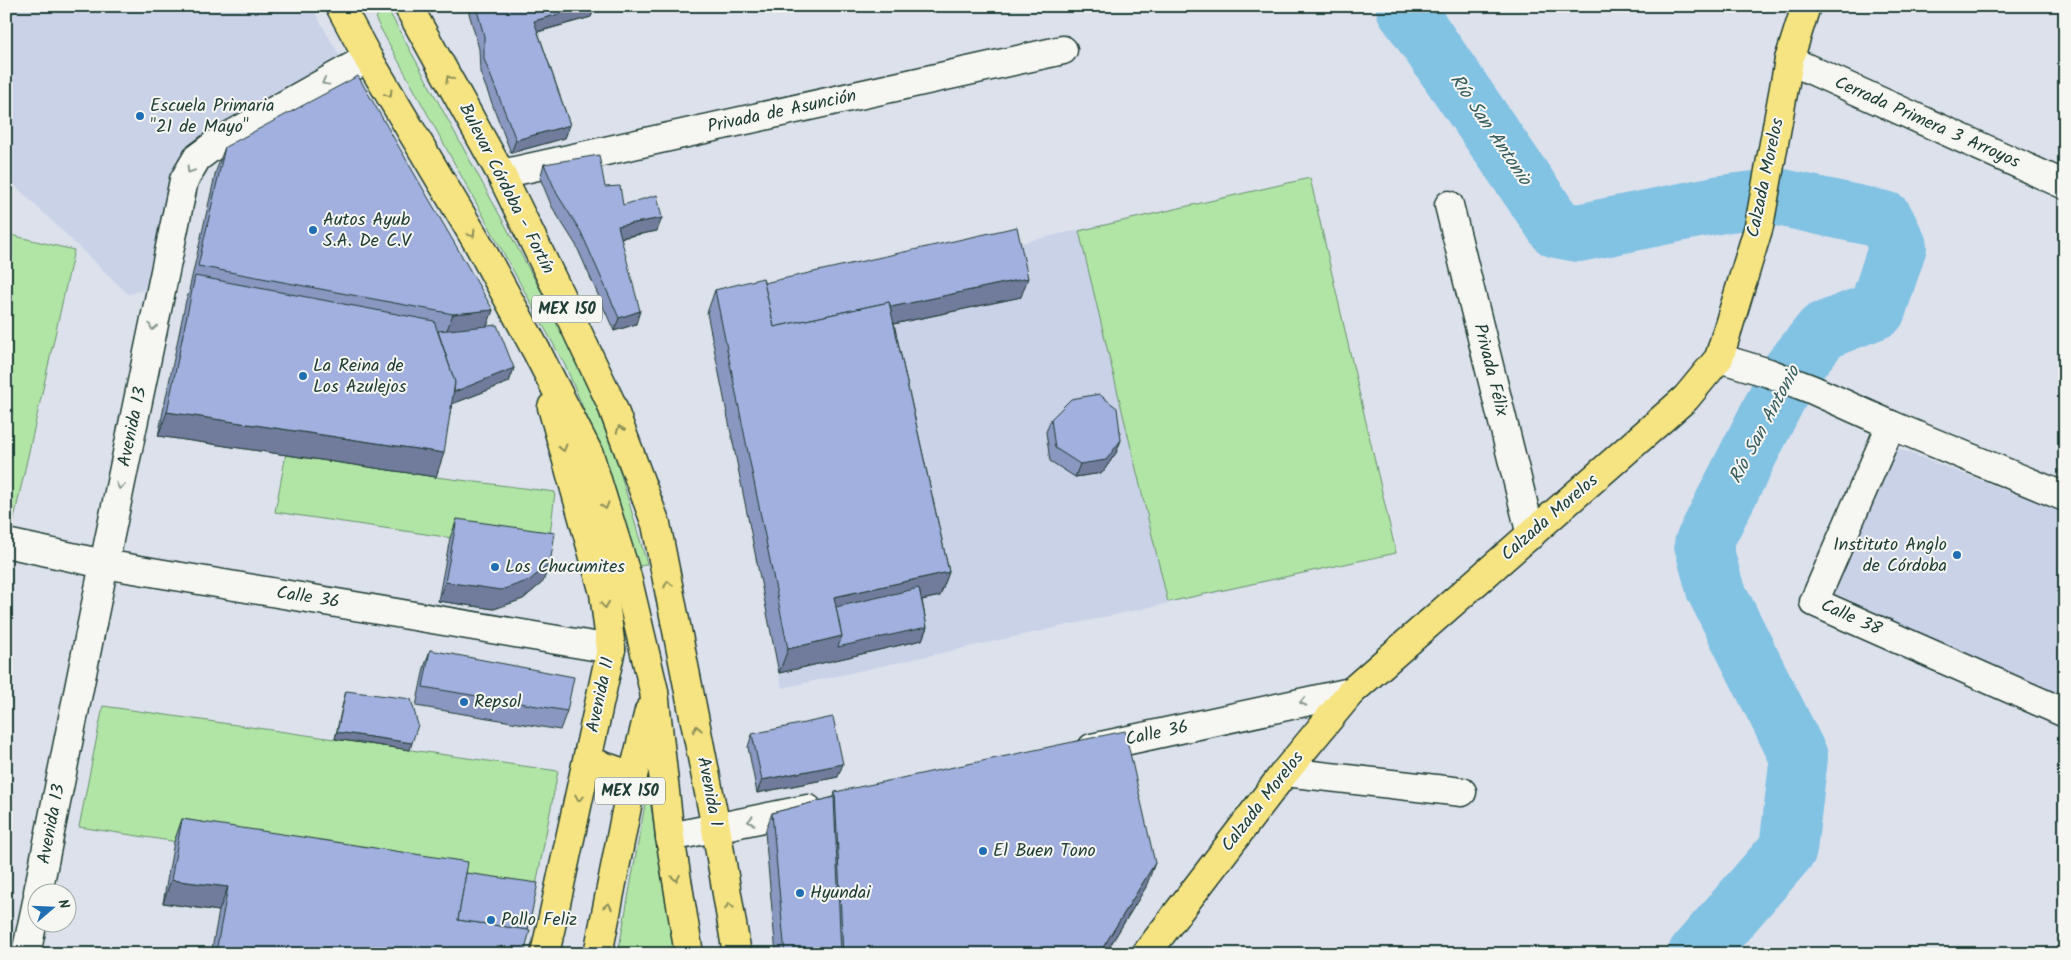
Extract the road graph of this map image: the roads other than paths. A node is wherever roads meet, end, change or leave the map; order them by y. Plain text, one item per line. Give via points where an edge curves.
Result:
1 (408, 6) edge
2 (422, 6) edge
3 (1806, 6) edge
4 (348, 11) edge
5 (1063, 50) dead end
6 (436, 56) junction
7 (368, 58) junction
8 (1789, 60) junction
9 (501, 174) junction
10 (2065, 185) edge
11 (1449, 205) dead end
12 (536, 350) junction
13 (1719, 358) junction
14 (1891, 425) junction
15 (2065, 497) edge
16 (1531, 535) junction
17 (6, 543) edge
18 (104, 564) junction
19 (678, 632) junction
20 (611, 649) junction
21 (654, 691) junction
22 (1351, 692) junction
23 (2065, 713) edge
24 (1068, 753) edge
25 (588, 762) junction
26 (1285, 772) junction
27 (633, 776) junction
28 (1462, 792) dead end
29 (833, 803) edge
30 (716, 828) junction
31 (670, 837) junction
32 (40, 882) edge
33 (31, 932) edge
34 (26, 954) edge
35 (545, 954) edge
36 (598, 954) edge
37 (689, 954) edge
38 (737, 954) edge
39 (1146, 954) edge

1 - 6 main road, Bulevar Córdoba - Fortín / MEX 150
2 - 6 main road
3 - 8 main road, Calzada Morelos
4 - 7 main road, MEX 150
5 - 9 street, Privada de Asunción
9 -> 6 main road, Bulevar Córdoba - Fortín / MEX 150
7 -> 12 main road, MEX 150 via 479,245
7 -> 18 street, Avenida 13 via 217,143 197,158 184,180
8 - 10 street, Cerrada Primera 3 Arroyos
8 - 13 main road, Calzada Morelos via 1758,226
19 -> 9 main road, Bulevar Córdoba - Fortín / MEX 150 via 656,524 611,403
11 - 16 street, Privada Félix
12 -> 20 main road, Avenida 11 / MEX 150 via 604,593
12 -> 21 main road via 589,454 627,577
13 - 14 street via 1811,389
13 - 16 main road, Calzada Morelos via 1686,398
14 - 15 street
14 - 23 street, Calle 38 via 1814,602
16 - 22 main road, Calzada Morelos
17 - 18 street, Calle 36
18 - 20 street, Calle 36
18 - 32 street, Avenida 13
19 - 21 main road, MEX 150
30 -> 19 main road, Avenida 1
20 - 25 main road, Avenida 11 / MEX 150
21 - 27 main road, MEX 150
21 - 31 main road
22 -> 24 street, Calle 36
22 - 26 main road, Calzada Morelos
25 - 27 main road
25 -> 35 main road, Avenida 11 / MEX 150
26 - 28 street
26 - 39 main road, Calzada Morelos
36 -> 27 main road, MEX 150
29 -> 30 street
30 - 31 street
38 -> 30 main road, Avenida 1
31 -> 37 main road
33 - 34 street

